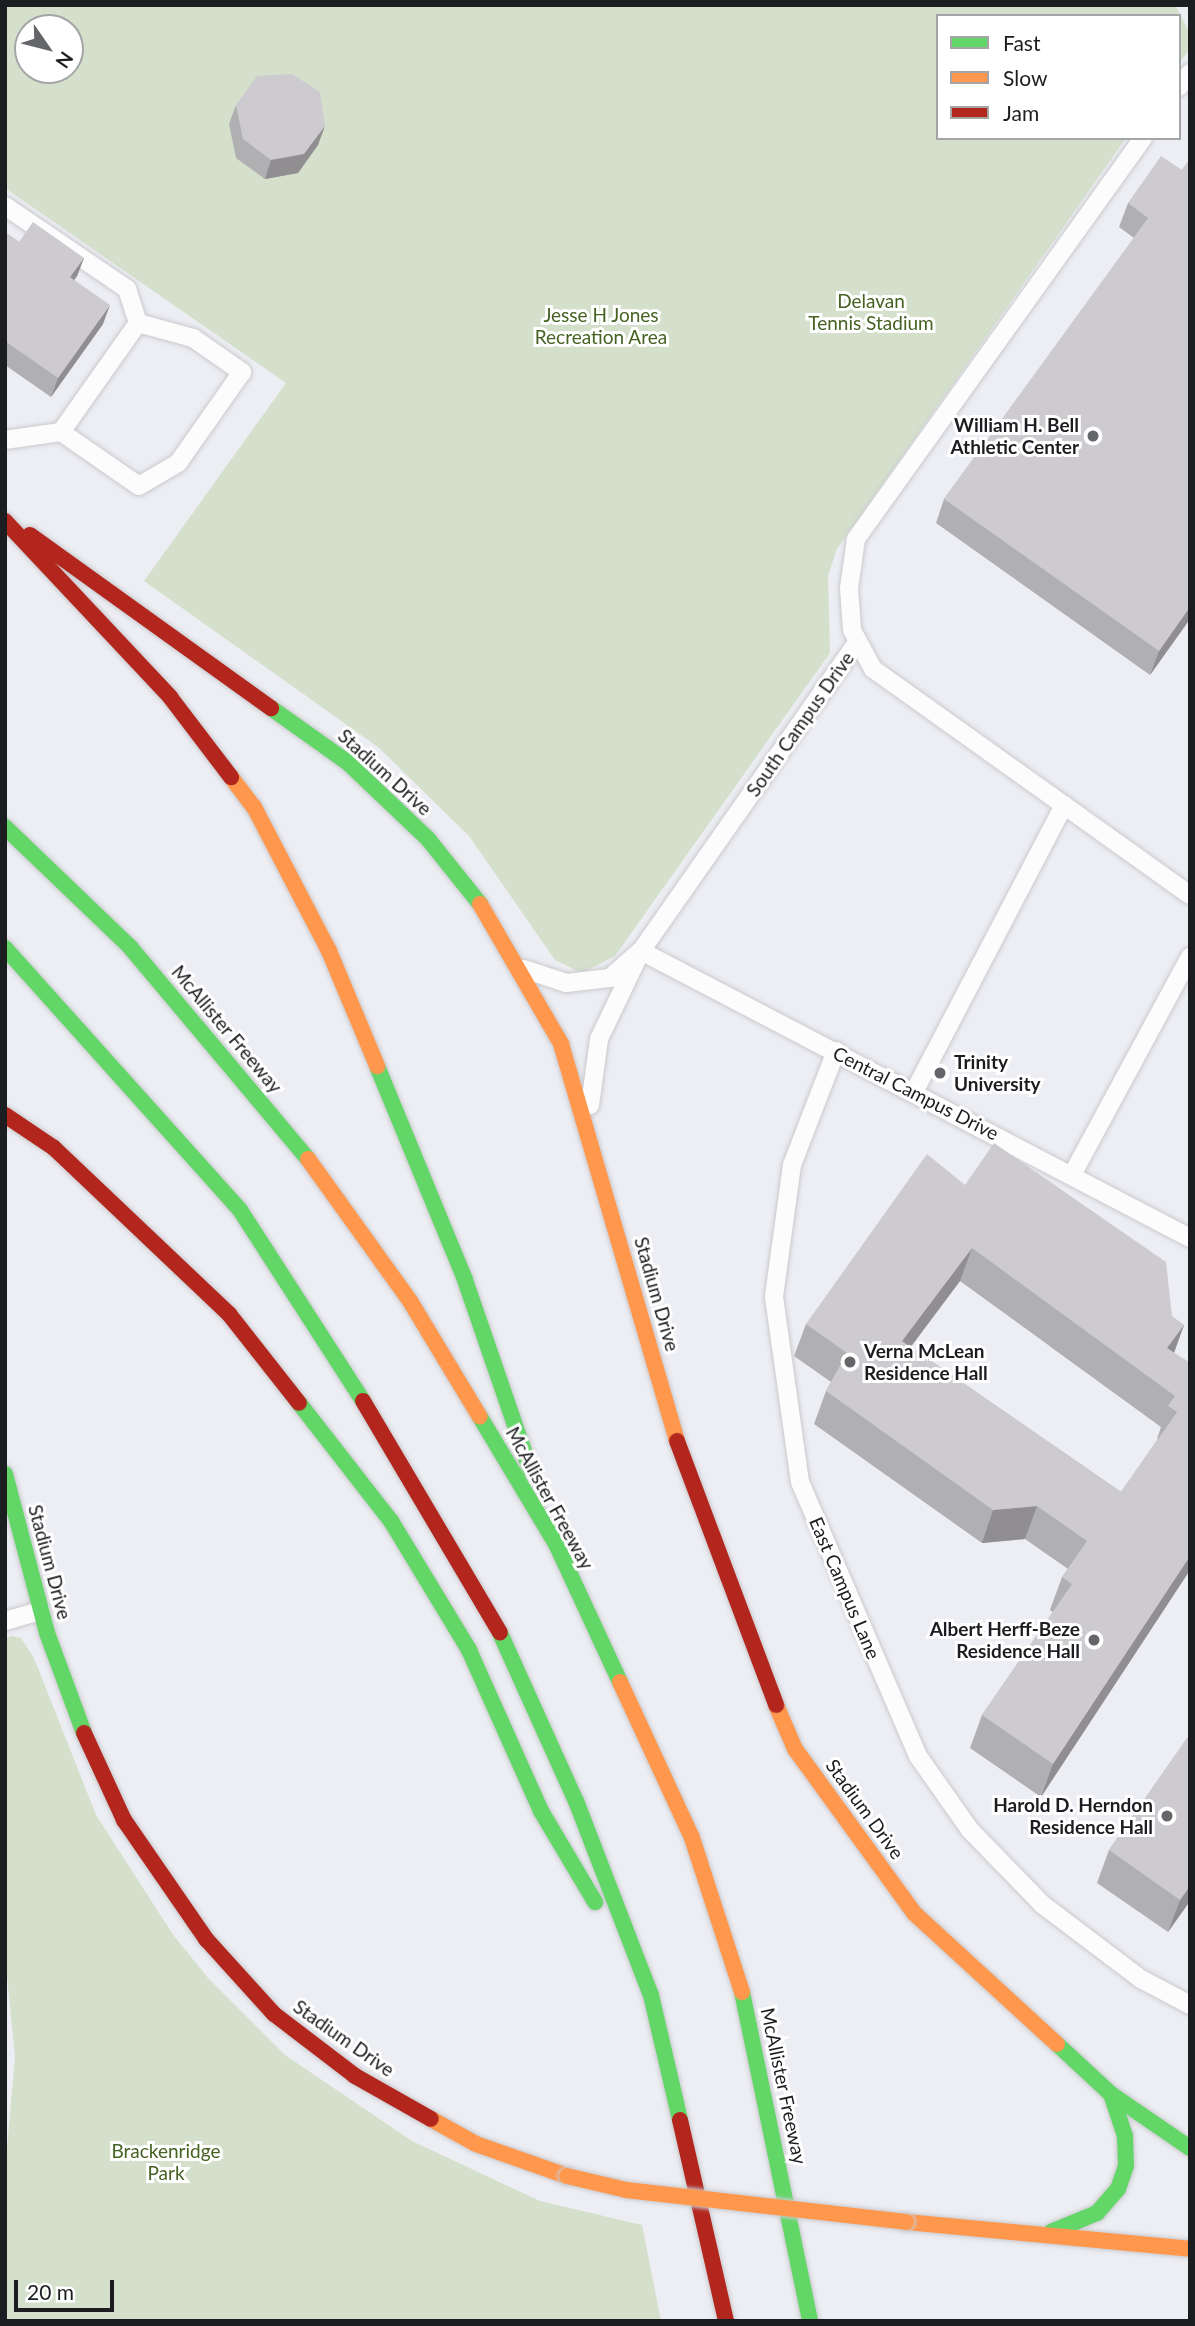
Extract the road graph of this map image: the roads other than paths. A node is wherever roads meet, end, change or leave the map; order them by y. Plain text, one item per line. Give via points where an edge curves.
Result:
1 (1142, 140) edge
2 (5, 206) edge
3 (138, 323) junction
4 (61, 432) junction
5 (5, 439) edge
6 (5, 520) edge
7 (856, 644) junction
8 (1064, 805) junction
9 (5, 827) edge
10 (1190, 895) edge
11 (5, 948) edge
12 (641, 951) junction
13 (1190, 957) edge
14 (517, 966) junction
15 (836, 1051) junction
16 (914, 1092) junction
17 (5, 1115) edge
18 (588, 1133) junction
19 (1073, 1173) junction
20 (1190, 1238) edge
21 (6, 1479) edge
22 (556, 1544) junction
23 (41, 1611) junction
24 (5, 1621) edge
25 (651, 1995) junction
26 (1190, 2005) edge
27 (1111, 2094) junction
28 (1190, 2148) edge
29 (1046, 2234) junction
30 (1190, 2249) edge
31 (726, 2321) edge
32 (810, 2321) edge

1 - 7 lane, South Campus Drive via 856,539 848,567
2 - 3 lane via 127,289
3 - 4 lane
3 - 4 lane via 193,338 242,372 178,463 139,486
4 - 5 lane
6 - 14 main road, Stadium Drive via 347,762 428,839 486,912
6 - 22 main road via 170,697 254,807 329,951 465,1280
7 - 8 lane via 873,669
7 - 12 lane, South Campus Drive
8 - 10 lane
8 - 16 lane
9 - 22 main road, McAllister Freeway via 130,947 290,1135 410,1301
11 - 25 main road via 58,1000 240,1210 331,1346 496,1624 576,1801
12 - 14 lane via 610,978 587,981 566,983
12 - 15 lane, Central Campus Drive
12 - 18 lane via 599,1039
13 - 19 lane
14 - 18 main road, Stadium Drive via 561,1044
15 - 16 lane, Central Campus Drive
15 - 26 lane, East Campus Lane via 792,1166 774,1297 800,1482 918,1756 970,1830 1043,1905 1141,1979
16 - 19 lane, Central Campus Drive
17 - 25 main road via 54,1148 229,1314 391,1521 469,1650 541,1811
18 - 27 main road, Stadium Drive via 676,1438 729,1592 795,1749 914,1913
19 - 20 lane, Central Campus Drive
21 - 23 main road, Stadium Drive
22 - 32 main road, McAllister Freeway via 700,1864 755,2034
23 - 24 lane
23 - 29 main road, Stadium Drive, bridge via 82,1730 124,1819 164,1887 274,2014 355,2076 476,2144 626,2190
25 - 31 main road
27 - 28 main road, Stadium Drive
27 - 29 main road via 1125,2136 1126,2166 1118,2189 1097,2213
29 - 30 main road, Stadium Drive

